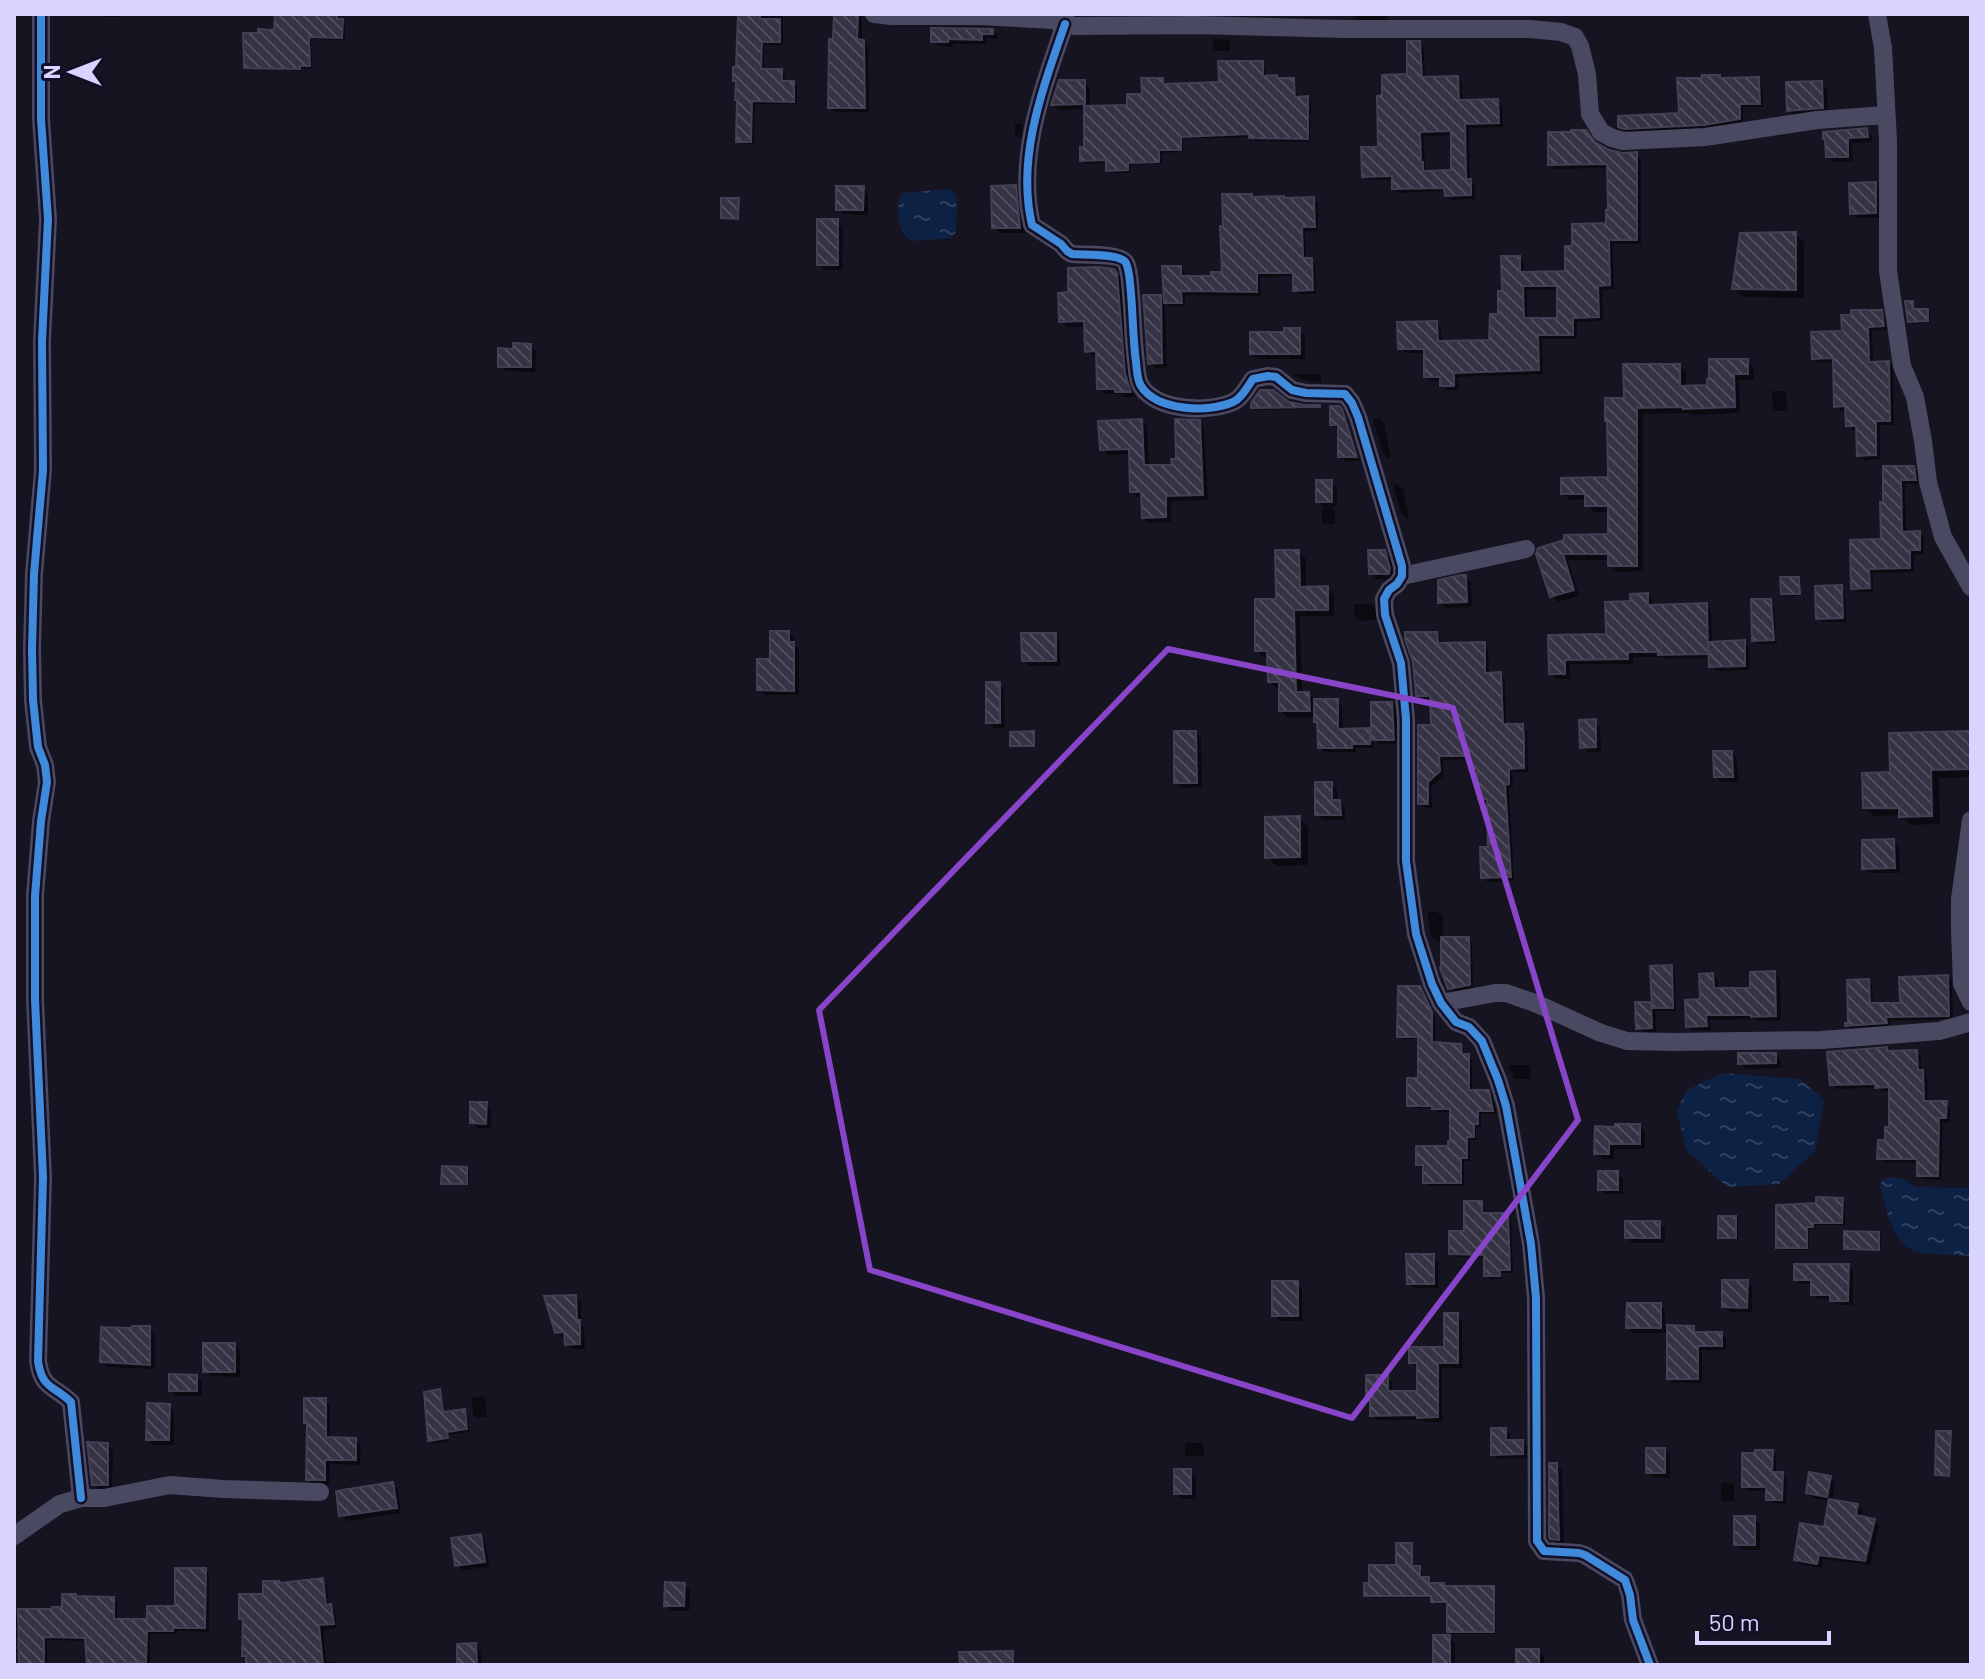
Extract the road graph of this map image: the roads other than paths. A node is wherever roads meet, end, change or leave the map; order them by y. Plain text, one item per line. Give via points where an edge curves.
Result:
1 (41, 14) edge
2 (874, 14) edge
3 (1877, 14) edge
4 (1065, 24) junction
5 (1886, 115) junction
6 (1526, 549) dead end
7 (1402, 576) junction
8 (1971, 587) edge
9 (1971, 820) edge
10 (1971, 1002) edge
11 (1441, 1003) junction
12 (1971, 1022) edge
13 (320, 1492) dead end
14 (81, 1498) junction
15 (14, 1536) edge
16 (1650, 1665) edge

1 - 14 street via 48,219 43,470 32,661 38,747 47,782 35,896 43,1177 38,1361 41,1377 71,1402
2 - 4 street
3 - 5 street
4 - 5 street via 1561,32 1575,37 1580,46 1590,114 1601,132 1623,141 1705,137
4 - 7 street via 1039,98 1027,166 1032,225 1072,254 1122,258 1126,263 1139,383 1164,404 1210,409 1236,401 1253,379 1268,376 1292,390 1345,394 1358,417
5 - 8 street via 1888,271 1902,366 1915,397 1943,537
6 - 7 street
7 - 11 street via 1384,599 1401,663 1406,719 1406,861 1416,934
9 - 10 street via 1960,899 1962,984
11 - 12 street via 1506,993 1627,1041 1822,1040 1939,1031
11 - 16 street via 1482,1041 1498,1080 1531,1244 1537,1541 1544,1551 1585,1555 1625,1580
13 - 14 street via 170,1485
14 - 15 street via 50,1510

